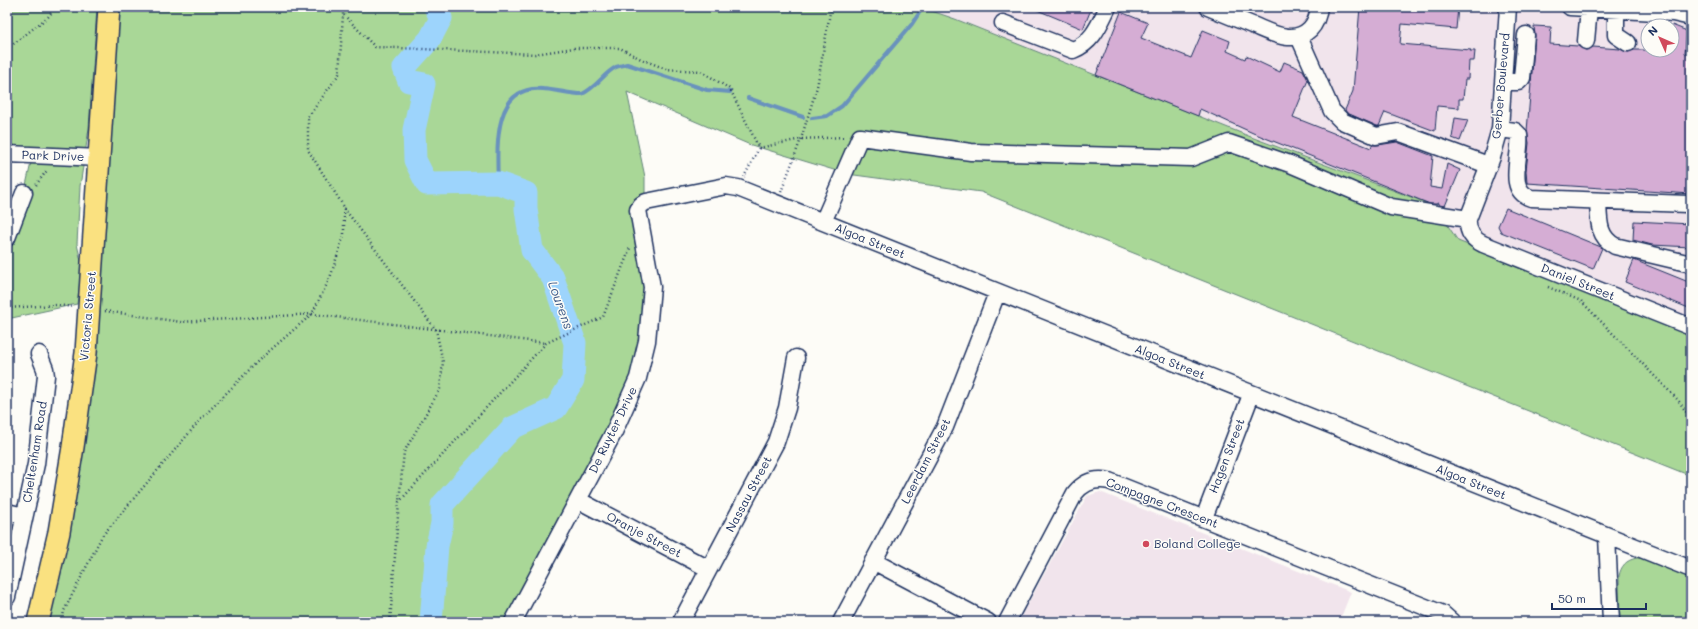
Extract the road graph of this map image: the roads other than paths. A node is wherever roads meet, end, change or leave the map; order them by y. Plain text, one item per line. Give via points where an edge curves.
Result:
1 (109, 7) edge
2 (1108, 7) edge
3 (1208, 7) edge
4 (1319, 7) edge
5 (1508, 7) edge
6 (1570, 7) edge
7 (1589, 8) junction
8 (1616, 10) junction
9 (1673, 10) edge
10 (1691, 17) edge
11 (1003, 23) dead end
12 (1526, 35) dead end
13 (1300, 37) junction
14 (1586, 41) dead end
15 (1628, 43) dead end
16 (1504, 82) junction
17 (1500, 129) junction
18 (7, 154) edge
19 (100, 158) junction
20 (1488, 165) junction
21 (24, 193) road end
22 (1598, 201) junction
23 (646, 202) joint
24 (1691, 203) edge
25 (823, 222) junction
26 (1468, 225) junction
27 (7, 238) edge
28 (1691, 264) edge
29 (997, 293) junction
30 (1691, 327) edge
31 (39, 354) dead end
32 (796, 358) dead end
33 (1251, 395) junction
34 (578, 500) junction
35 (7, 512) edge
36 (24, 516) junction
37 (1204, 518) junction
38 (1607, 536) junction
39 (873, 561) junction
40 (709, 570) junction
41 (1691, 570) edge
42 (7, 597) edge
43 (38, 622) edge
44 (513, 622) edge
45 (681, 622) edge
46 (841, 622) edge
47 (988, 622) edge
48 (1007, 622) edge
49 (1452, 622) edge
50 (1611, 622) edge

1 - 19 main road, Victoria Street
2 - 11 street via 1091,38 1083,46 1073,50
3 - 13 street via 1278,35
4 - 13 street via 1312,27
5 - 16 street, Gerber Boulevard
6 - 7 street
7 - 8 street
7 - 14 street
8 - 9 street
8 - 15 street via 1616,35
9 - 10 street
12 - 16 street via 1522,78 1518,82
13 - 20 street via 1332,111 1342,121 1376,136 1398,132
16 - 17 street, Gerber Boulevard
17 - 20 street, Gerber Boulevard
17 - 22 street via 1515,131 1519,135 1516,181 1526,196
18 - 19 street, Park Drive
19 - 43 main road, Victoria Street via 90,309 80,400 60,532
20 - 26 street, Gerber Boulevard
21 - 27 street
22 - 24 street
22 - 28 street via 1600,230 1611,244
23 - 25 street, Algoa Street via 721,186 738,188
23 - 34 street, De Ruyter Drive via 638,210 652,287 644,359 623,414
25 - 26 street via 860,137 971,152 1191,158 1229,143 1290,164 1391,207
25 - 29 street, Algoa Street
26 - 30 street, Daniel Street via 1474,239 1483,244
29 - 33 street, Algoa Street
29 - 39 street, Leerdam Street via 945,427
31 - 36 street, Cheltenham Road via 46,376 36,464
32 - 40 street, Nassau Street via 787,408 776,442
33 - 37 street, Hagen Street
33 - 38 street, Algoa Street
34 - 40 street, Oranje Street
34 - 44 street, De Ruyter Drive
35 - 36 street
36 - 42 street, Cheltenham Road
37 - 48 street, Compagne Crescent via 1109,481 1089,482 1079,488 1072,498
37 - 49 street, Compagne Crescent via 1443,614
38 - 41 street, Algoa Street
38 - 50 street
39 - 46 street, Leerdam Street
39 - 47 street
40 - 45 street, Nassau Street

